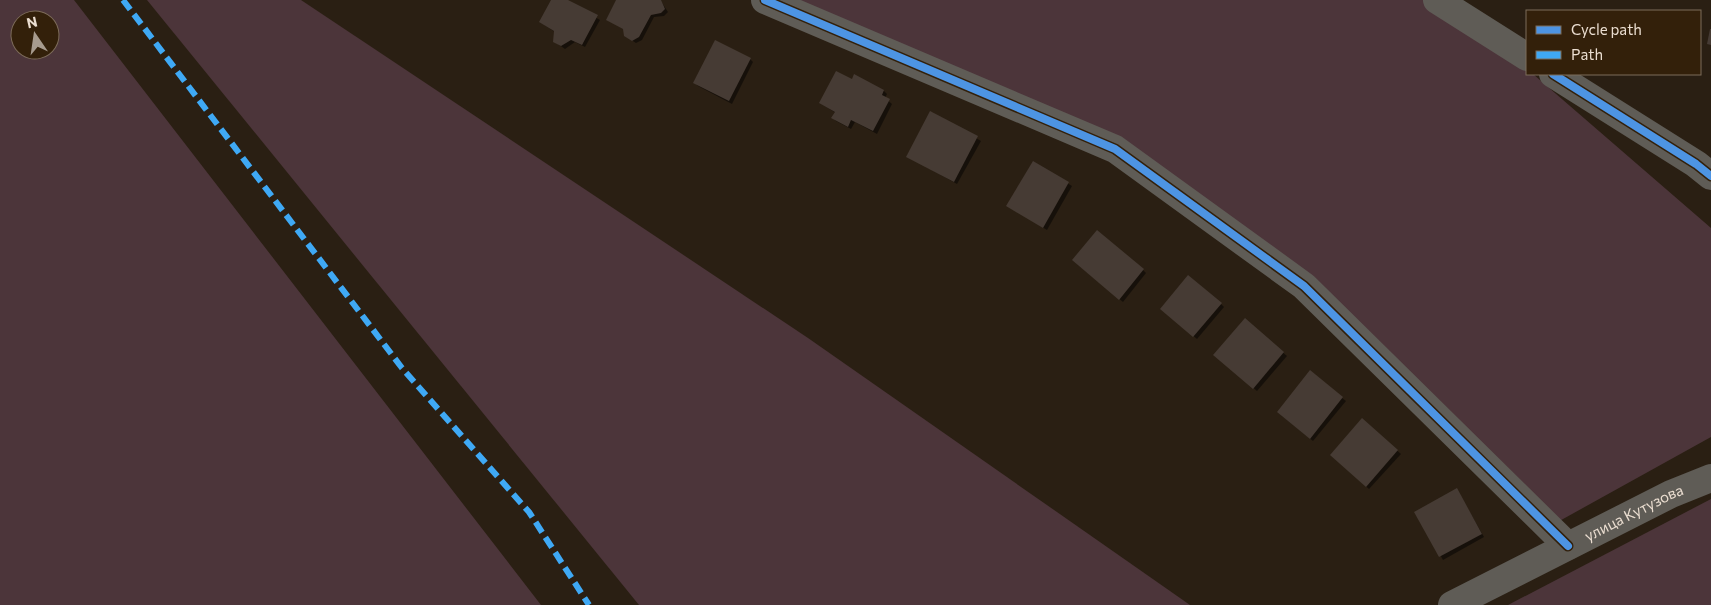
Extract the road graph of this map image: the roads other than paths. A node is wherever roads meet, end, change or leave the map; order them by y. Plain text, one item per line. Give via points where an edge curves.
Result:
1 (765, 0) edge
2 (1437, 0) edge
3 (1526, 57) edge
4 (1555, 75) edge
5 (1711, 176) edge
6 (1711, 478) edge
7 (1568, 546) junction
8 (1452, 605) edge

1 - 7 street via 1115,149 1304,286
2 - 3 street
4 - 5 street
6 - 7 street, улица Кутузова via 1671,494
7 - 8 street, улица Кутузова

